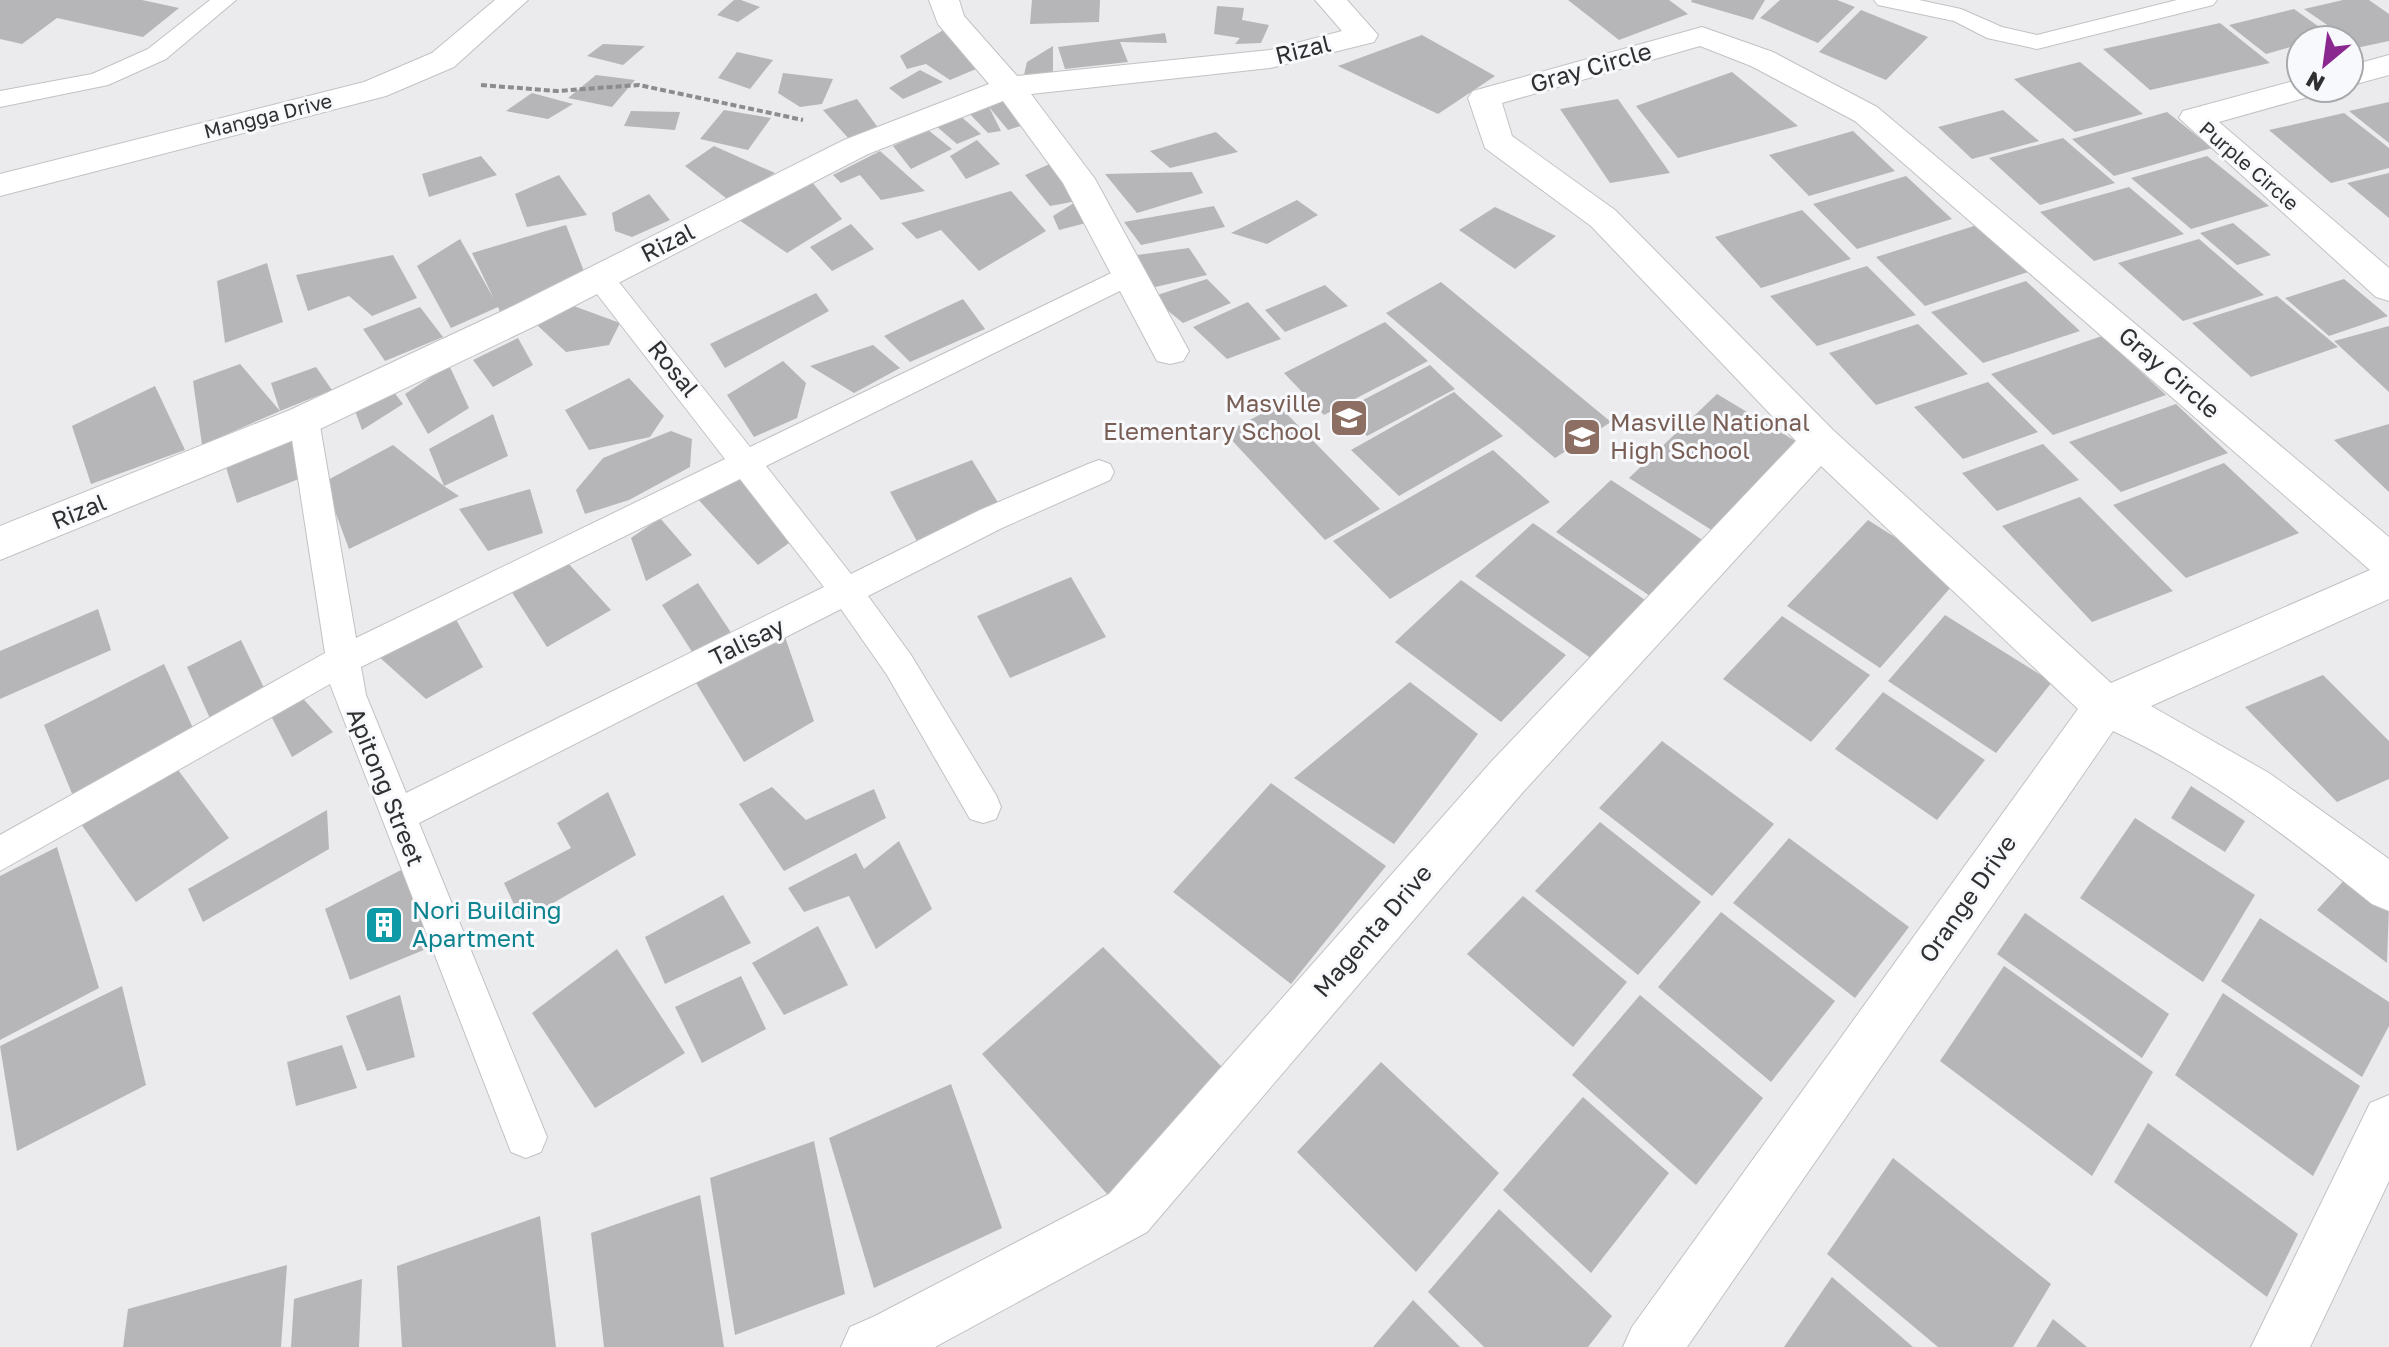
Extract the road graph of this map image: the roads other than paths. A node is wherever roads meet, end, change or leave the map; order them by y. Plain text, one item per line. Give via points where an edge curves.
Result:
1 (224, 0) edge
2 (513, 0) edge
3 (944, 0) edge
4 (1330, 0) edge
5 (1886, 0) edge
6 (2205, 0) edge
7 (1952, 8) edge
8 (2389, 65) edge
9 (2365, 72) edge
10 (1009, 87) junction
11 (2285, 93) edge
12 (0, 99) edge
13 (0, 185) edge
14 (1128, 275) junction
15 (600, 278) junction
16 (2389, 288) edge
17 (1170, 351) dead end
18 (304, 420) junction
19 (1820, 441) junction
20 (746, 461) junction
21 (1099, 472) dead end
22 (0, 544) edge
23 (2389, 561) edge
24 (2389, 580) edge
25 (847, 592) junction
26 (343, 660) junction
27 (2105, 706) junction
28 (983, 807) dead end
29 (397, 816) junction
30 (0, 854) edge
31 (2389, 888) edge
32 (2389, 1122) edge
33 (526, 1137) dead end
34 (870, 1347) edge
35 (1652, 1347) edge
36 (2280, 1347) edge

1 - 12 lane via 157,54 99,80
2 - 13 street, Mangga Drive via 443,60 401,78 353,95
3 - 10 street via 949,18
4 - 10 street, Rizal via 1363,35 1270,59
5 - 7 lane
6 - 7 lane via 2037,42 1995,33
8 - 9 street
10 - 14 street via 1078,179
10 - 15 street, Rizal via 856,147
11 - 16 street, Purple Circle via 2195,118
14 - 17 street
14 - 20 lane
15 - 18 street, Rizal
15 - 20 lane, Rosal
18 - 22 street, Rizal
18 - 26 lane, Apitong Street
19 - 23 street, Gray Circle via 1603,218 1497,141 1484,98 1702,36 1762,59 1866,114
19 - 27 street, Gray Circle
19 - 34 street, Magenta Drive via 1507,777 1128,1213
20 - 25 lane, Rosal
20 - 26 lane
21 - 25 lane, Talisay
24 - 27 street
25 - 28 lane, Rosal via 899,665
25 - 29 lane, Talisay
26 - 29 lane, Apitong Street via 349,695
26 - 30 lane
27 - 31 street, Gray Circle via 2234,773
27 - 35 street, Orange Drive
29 - 33 lane, Apitong Street
32 - 36 street

